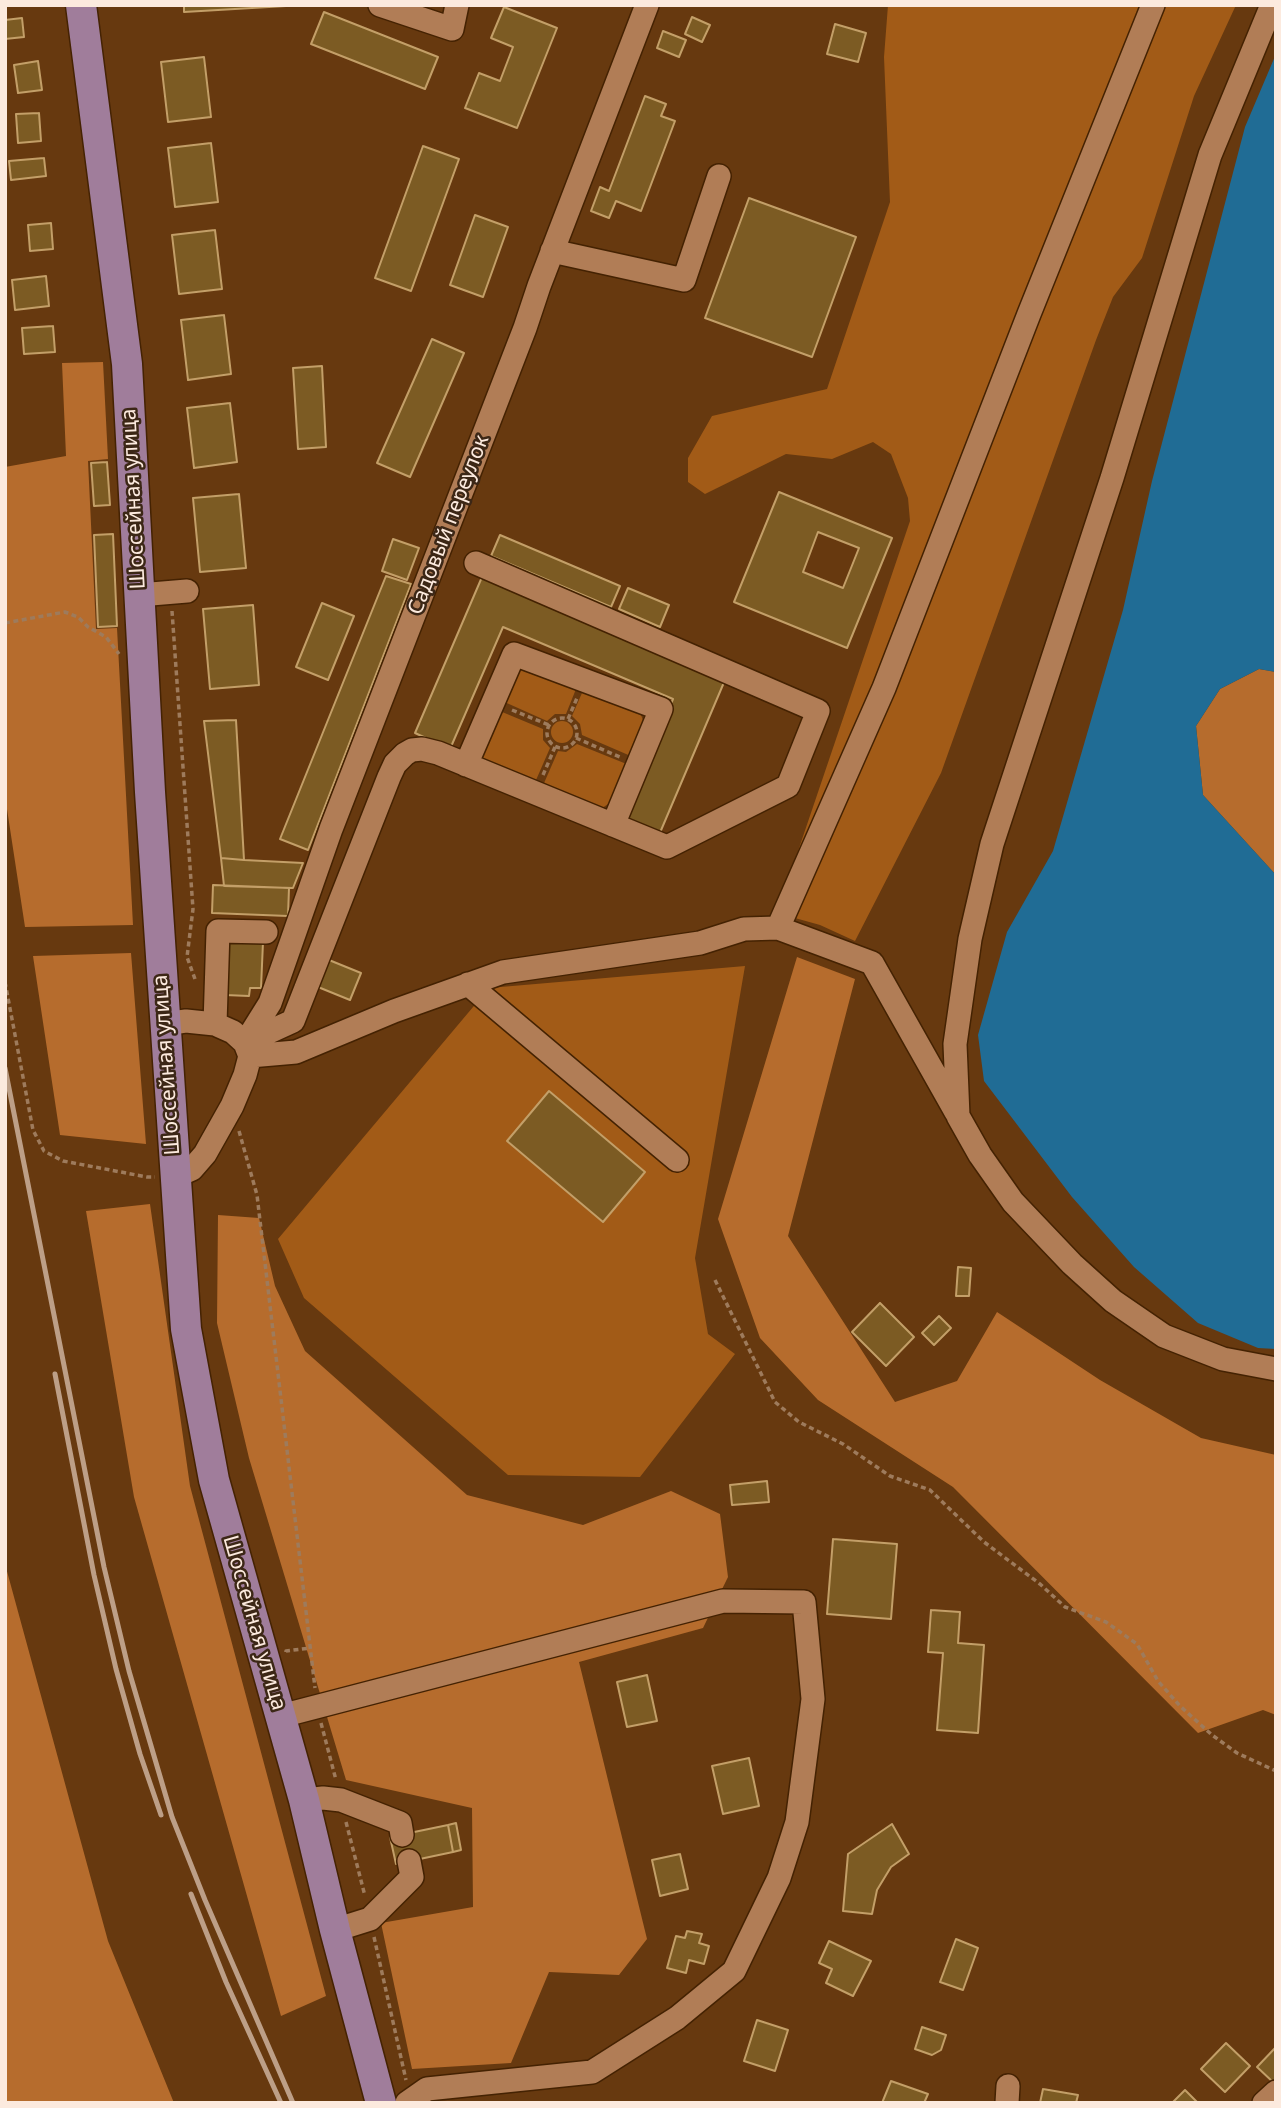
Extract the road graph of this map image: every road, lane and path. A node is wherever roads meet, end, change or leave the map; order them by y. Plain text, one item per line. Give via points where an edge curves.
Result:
1 (81, 5) edge
2 (380, 5) edge
3 (457, 5) edge
4 (647, 5) edge
5 (1153, 5) edge
6 (1272, 5) edge
7 (719, 176) dead end
8 (552, 251) junction
9 (476, 564) dead end
10 (179, 592) joint
11 (139, 595) junction
12 (5, 623) edge
13 (120, 655) dead end
14 (493, 703) junction
15 (549, 725) junction
16 (576, 738) junction
17 (555, 746) junction
18 (638, 764) junction
19 (466, 765) junction
20 (535, 793) junction
21 (613, 825) junction
22 (778, 928) junction
23 (266, 933) dead end
24 (5, 982) edge
25 (468, 984) junction
26 (216, 1019) junction
27 (164, 1024) junction
28 (248, 1050) junction
29 (232, 1106) junction
30 (958, 1116) junction
31 (677, 1160) dead end
32 (174, 1177) junction
33 (715, 1280) dead end
34 (1276, 1369) edge
35 (310, 1648) junction
36 (288, 1664) dead end
37 (317, 1707) junction
38 (281, 1716) junction
39 (1276, 1771) edge
40 (304, 1800) junction
41 (341, 1800) junction
42 (402, 1835) dead end
43 (409, 1861) dead end
44 (370, 1919) junction
45 (335, 1930) junction
46 (1276, 2092) edge
47 (409, 2102) edge
48 (381, 2103) edge
49 (1265, 2103) edge

1 - 11 main road, Шоссейная улица via 127,364
2 - 3 street via 452,29
4 - 8 street, Садовый переулок
5 - 22 street via 884,688
6 - 30 street via 1210,155 1112,478 992,844 970,939 955,1044
7 - 8 street via 684,280
8 - 28 street, Садовый переулок via 331,829 270,1003
9 - 21 street via 818,711 788,786 667,847
10 - 11 street
10 - 26 path via 192,909 187,957 201,996
11 - 27 main road, Шоссейная улица
12 - 13 path via 65,612 106,637
14 - 15 path
14 - 18 street via 514,654 662,709
14 - 19 street
15 - 16 path via 555,719 570,720
15 - 17 path via 547,737
16 - 17 path via 564,748
16 - 18 path
17 - 20 path
18 - 21 street
19 - 20 street
19 - 28 street via 422,749 405,754 396,764 293,1021
20 - 21 street
22 - 25 street via 744,929 700,943 503,972
22 - 30 street via 872,963
23 - 26 street via 218,931
24 - 32 path via 33,1130 44,1151 63,1161 147,1177
25 - 28 street via 296,1052
25 - 31 street
26 - 27 street
26 - 28 street
27 - 32 main road, Шоссейная улица
28 - 29 street, Садовый переулок via 245,1076
29 - 32 street, Садовый переулок via 192,1170
29 - 35 path via 257,1195
30 - 34 street via 1013,1202 1113,1301 1164,1335 1223,1359
32 - 38 main road, Шоссейная улица via 186,1329 214,1480
33 - 39 path via 775,1402 799,1422 843,1444 890,1476 930,1490 984,1542 1065,1606 1106,1622 1137,1644 1158,1681 1212,1735
35 - 36 path via 286,1651
35 - 37 path
37 - 38 street
37 - 41 path
37 - 47 street via 723,1601 804,1602 813,1699 797,1822 779,1878 734,1971 677,2018 592,2072 427,2089
38 - 40 main road, Шоссейная улица
40 - 41 street
40 - 45 main road, Шоссейная улица
41 - 42 street via 400,1823
41 - 44 path
43 - 44 street via 412,1877
44 - 45 street
44 - 47 path
45 - 48 main road, Шоссейная улица
46 - 49 street

